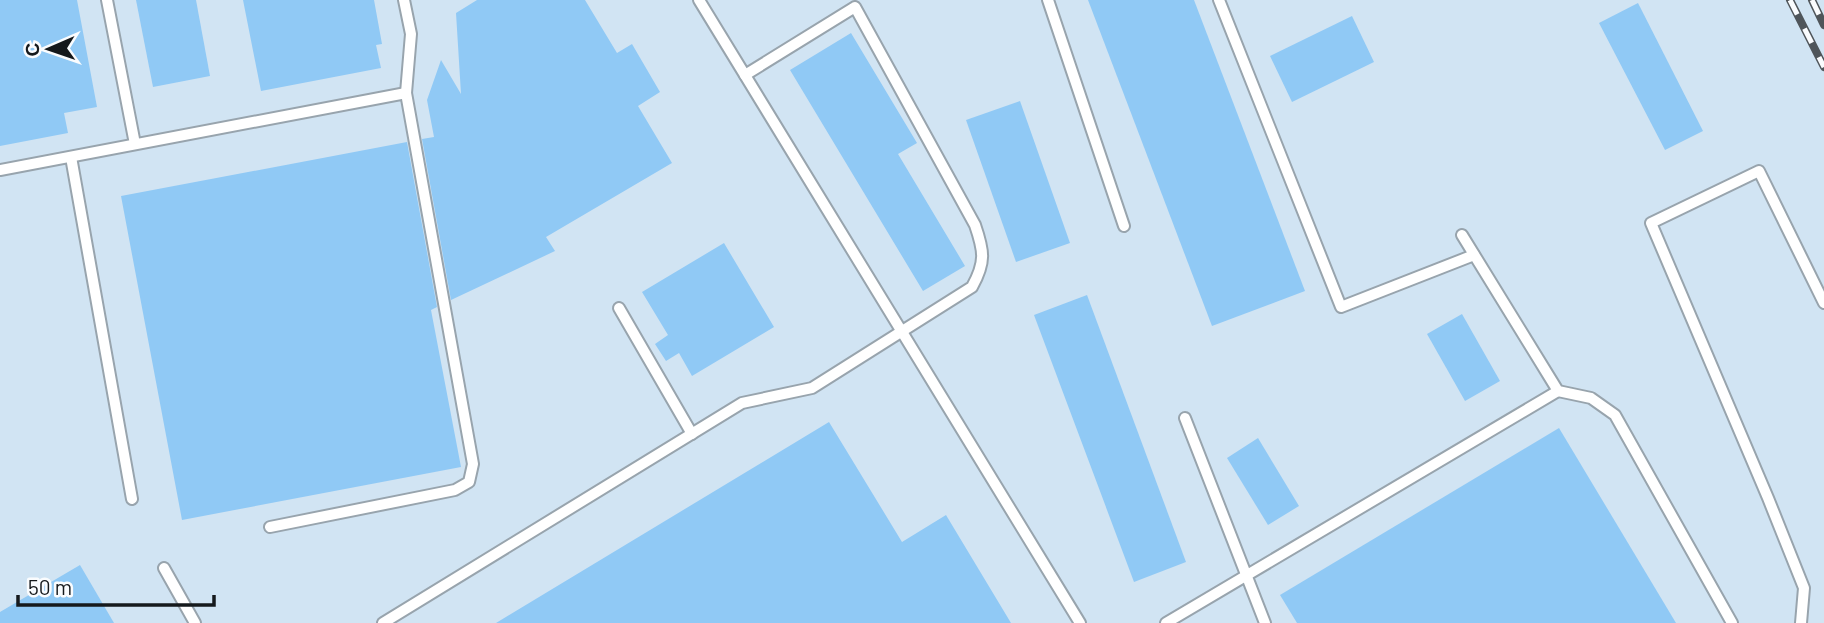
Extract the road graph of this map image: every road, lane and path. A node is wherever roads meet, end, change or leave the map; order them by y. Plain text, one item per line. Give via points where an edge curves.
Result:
1 (107, 0) edge
2 (404, 0) edge
3 (699, 0) edge
4 (1048, 0) edge
5 (1219, 0) edge
6 (744, 75) junction
7 (406, 93) junction
8 (135, 144) junction
9 (71, 157) junction
10 (0, 170) edge
11 (1124, 226) dead end
12 (1462, 235) dead end
13 (1474, 255) junction
14 (1824, 303) edge
15 (619, 308) dead end
16 (901, 331) junction
17 (1558, 391) junction
18 (1185, 418) dead end
19 (692, 434) junction
20 (132, 499) dead end
21 (270, 527) dead end
22 (164, 568) dead end
23 (1247, 577) junction
24 (195, 623) edge
25 (383, 623) edge
26 (1080, 623) edge
27 (1166, 623) edge
28 (1265, 623) edge
29 (1731, 623) edge
30 (1801, 623) edge

1 - 8 lane
2 - 7 lane via 411,34
3 - 6 lane
4 - 11 lane
5 - 13 lane via 1341,307
6 - 16 lane
6 - 16 lane via 855,8 975,225 982,247 982,269 972,287
7 - 8 lane
7 - 21 lane via 473,464 469,482 455,490
8 - 9 lane
9 - 10 lane
9 - 20 lane
12 - 13 lane
13 - 17 lane
14 - 30 lane via 1759,171 1651,223 1804,588
15 - 19 lane
16 - 19 lane via 812,388 742,403
16 - 26 lane
17 - 23 lane
17 - 29 lane via 1591,398 1615,415
18 - 23 lane
19 - 25 lane
22 - 24 lane
23 - 27 lane
23 - 28 lane

